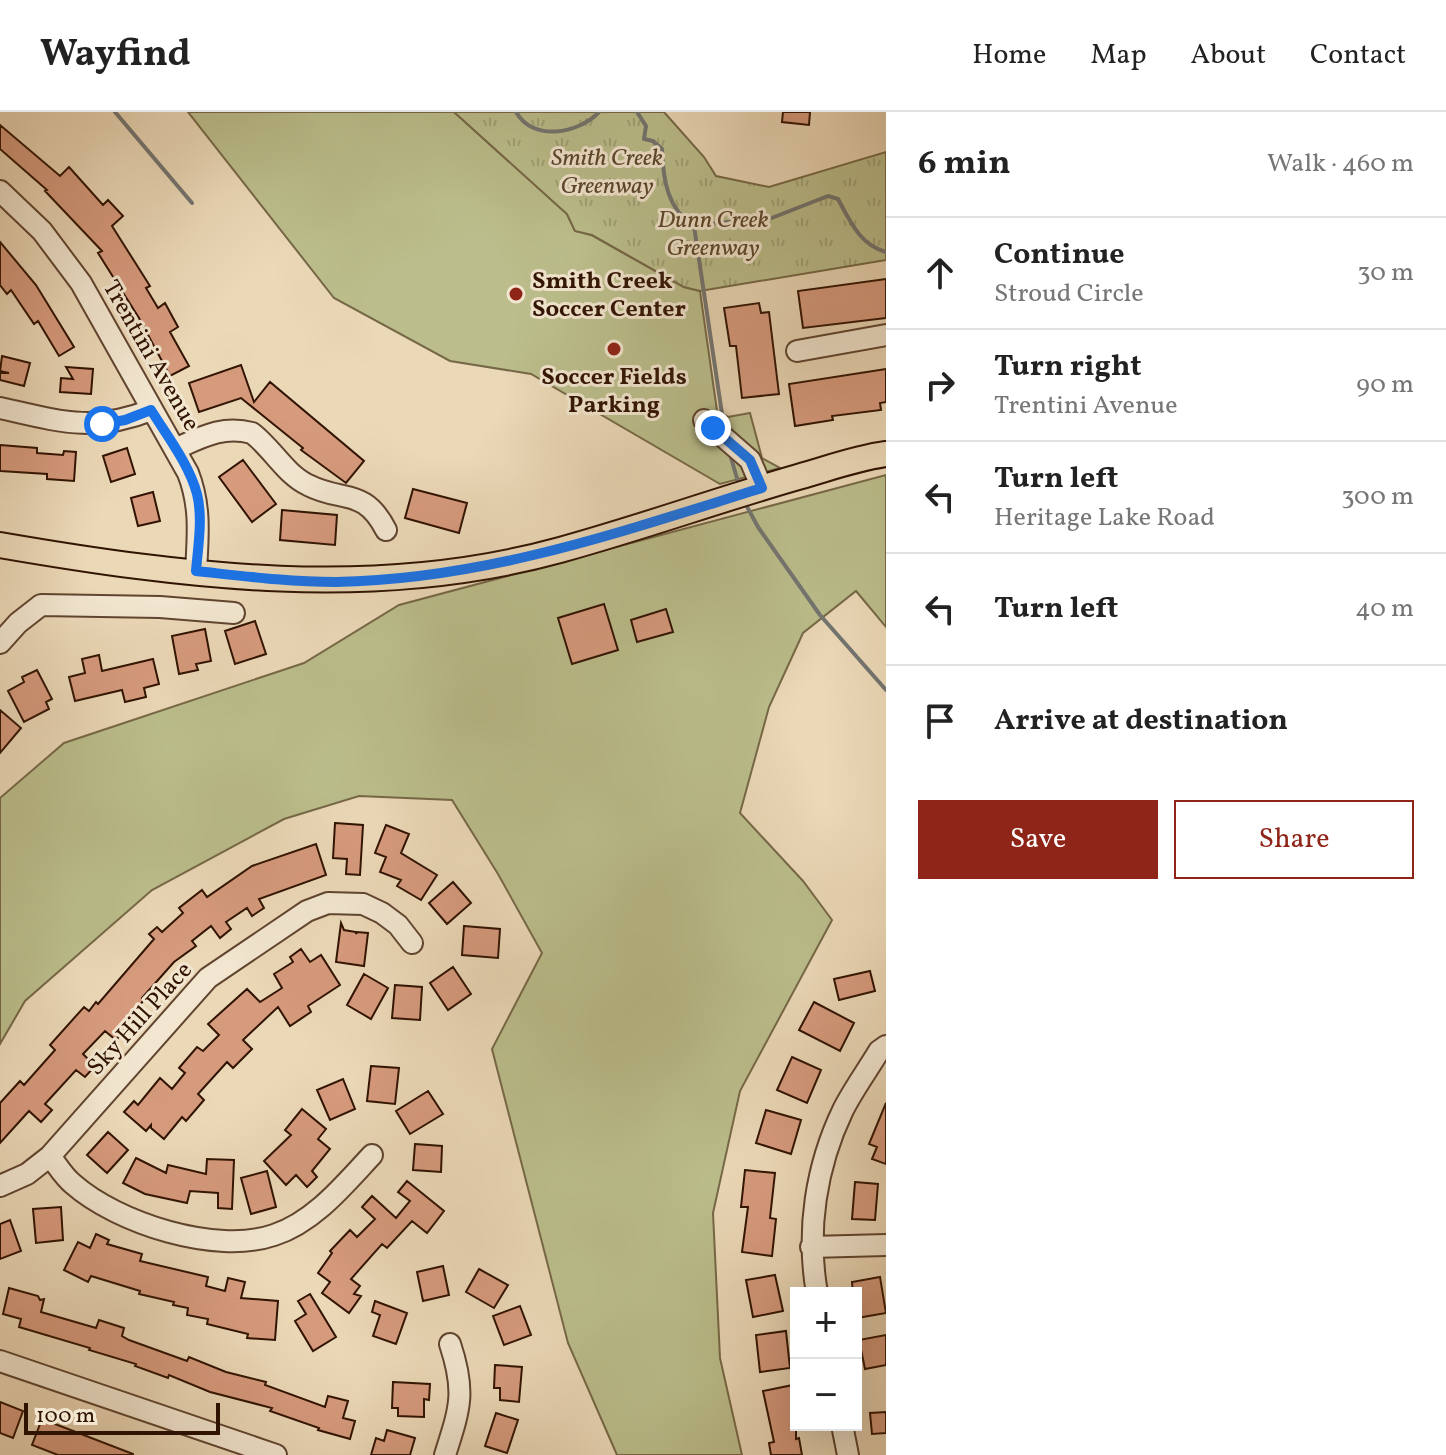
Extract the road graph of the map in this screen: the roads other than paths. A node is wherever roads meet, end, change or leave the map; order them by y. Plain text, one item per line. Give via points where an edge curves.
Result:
1 (0, 191) edge
2 (886, 335) edge
3 (797, 351) dead end
4 (0, 408) edge
5 (151, 410) junction
6 (704, 420) dead end
7 (175, 449) junction
8 (886, 454) edge
9 (762, 488) junction
10 (386, 530) dead end
11 (0, 545) edge
12 (196, 571) junction
13 (234, 613) dead end
14 (0, 643) edge
15 (412, 943) dead end
16 (886, 1046) edge
17 (372, 1155) dead end
18 (50, 1156) junction
19 (0, 1186) edge
20 (886, 1245) edge
21 (811, 1247) junction
22 (816, 1287) edge
23 (450, 1344) dead end
24 (0, 1361) edge
25 (843, 1431) edge
26 (276, 1455) edge
27 (445, 1455) edge
28 (848, 1455) edge

1 - 5 street, Trentini Avenue via 42,231 81,283
2 - 3 street
4 - 5 street via 85,425
5 - 7 street, Trentini Avenue
6 - 9 street via 750,460
7 - 10 street via 218,430 252,433 307,485 363,501 377,512
7 - 12 street, Trentini Avenue via 197,495
8 - 9 main road
9 - 12 main road via 558,551 483,567 337,582
11 - 12 main road via 90,561
13 - 14 street via 41,605
15 - 18 street, Sky Hill Place via 398,925 363,904 328,903 307,911 208,978
16 - 21 street via 844,1107 827,1147
17 - 18 street via 336,1194 296,1225 255,1240 183,1236 102,1205 71,1183
18 - 19 street, Sky Hill Place
20 - 21 street
21 - 22 street
23 - 27 street via 461,1393
24 - 26 street
25 - 28 street

